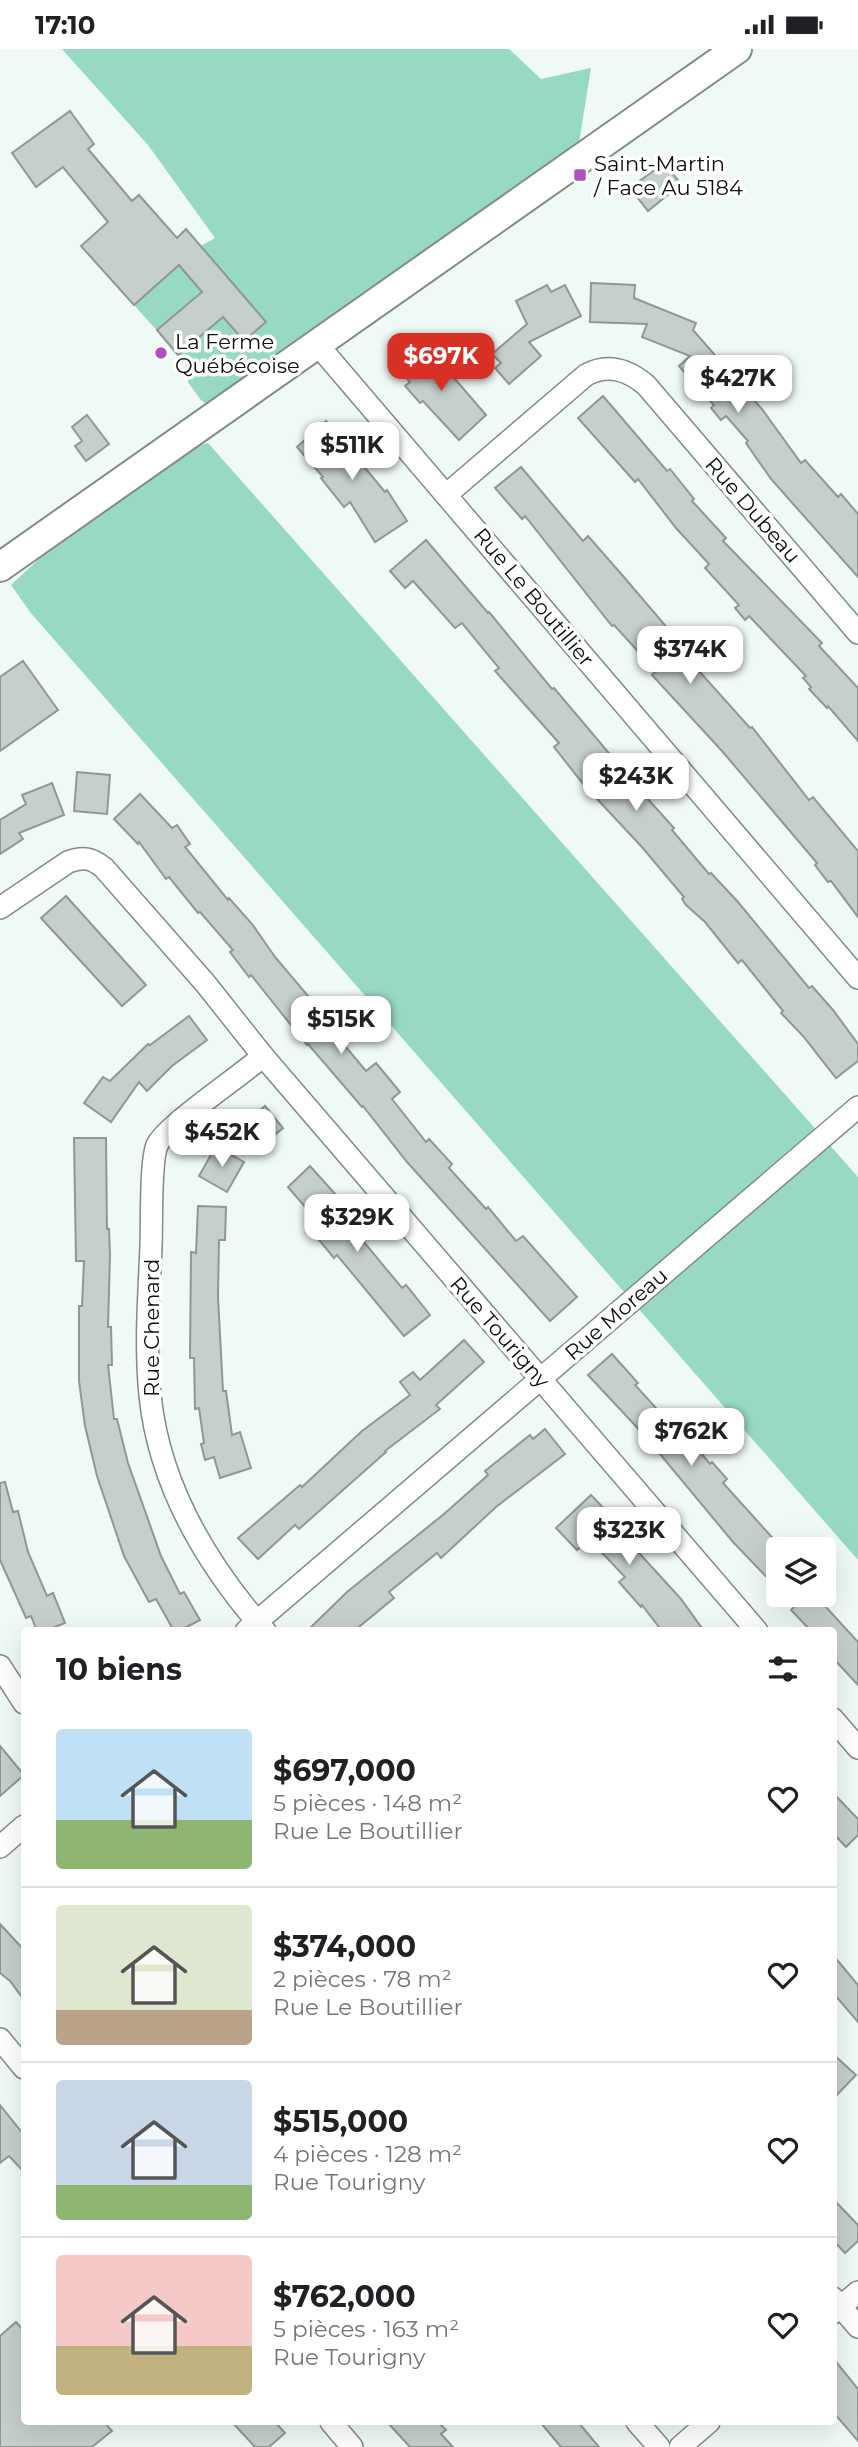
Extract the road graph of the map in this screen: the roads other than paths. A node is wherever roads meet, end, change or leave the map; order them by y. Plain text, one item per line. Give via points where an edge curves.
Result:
1 (737, 49) edge
2 (317, 344) junction
3 (446, 495) junction
4 (0, 567) edge
5 (858, 633) edge
6 (0, 908) edge
7 (858, 978) edge
8 (263, 1056) junction
9 (858, 1107) edge
10 (541, 1380) junction
11 (255, 1627) edge
12 (257, 1627) edge
13 (754, 1627) edge
14 (0, 1666) edge
15 (21, 1698) edge
16 (837, 1724) edge
17 (858, 1748) edge
18 (21, 1829) edge
19 (0, 1847) edge
20 (0, 2039) edge
21 (21, 2064) edge
22 (858, 2292) edge
23 (837, 2305) edge
24 (837, 2308) edge
25 (858, 2327) edge
26 (334, 2425) edge
27 (640, 2425) edge
28 (706, 2425) edge
29 (352, 2447) edge
30 (659, 2447) edge
31 (680, 2447) edge

1 - 2 main road
2 - 3 street, Rue Le Boutillier
2 - 4 main road
3 - 5 street, Rue Dubeau via 586,375 601,369 625,372 646,385
3 - 7 street, Rue Le Boutillier
6 - 8 street, Rue Tourigny via 68,862 88,858 96,862 205,983
8 - 10 street, Rue Tourigny
8 - 11 street, Rue Chenard via 157,1145 147,1335 153,1417 175,1494 214,1567
9 - 10 street, Rue Moreau
10 - 12 street, Rue Moreau
10 - 13 street, Rue Tourigny
14 - 15 street
16 - 17 street
18 - 19 street
20 - 21 street
22 - 23 street
24 - 25 street
26 - 29 street
27 - 30 street
28 - 31 street

